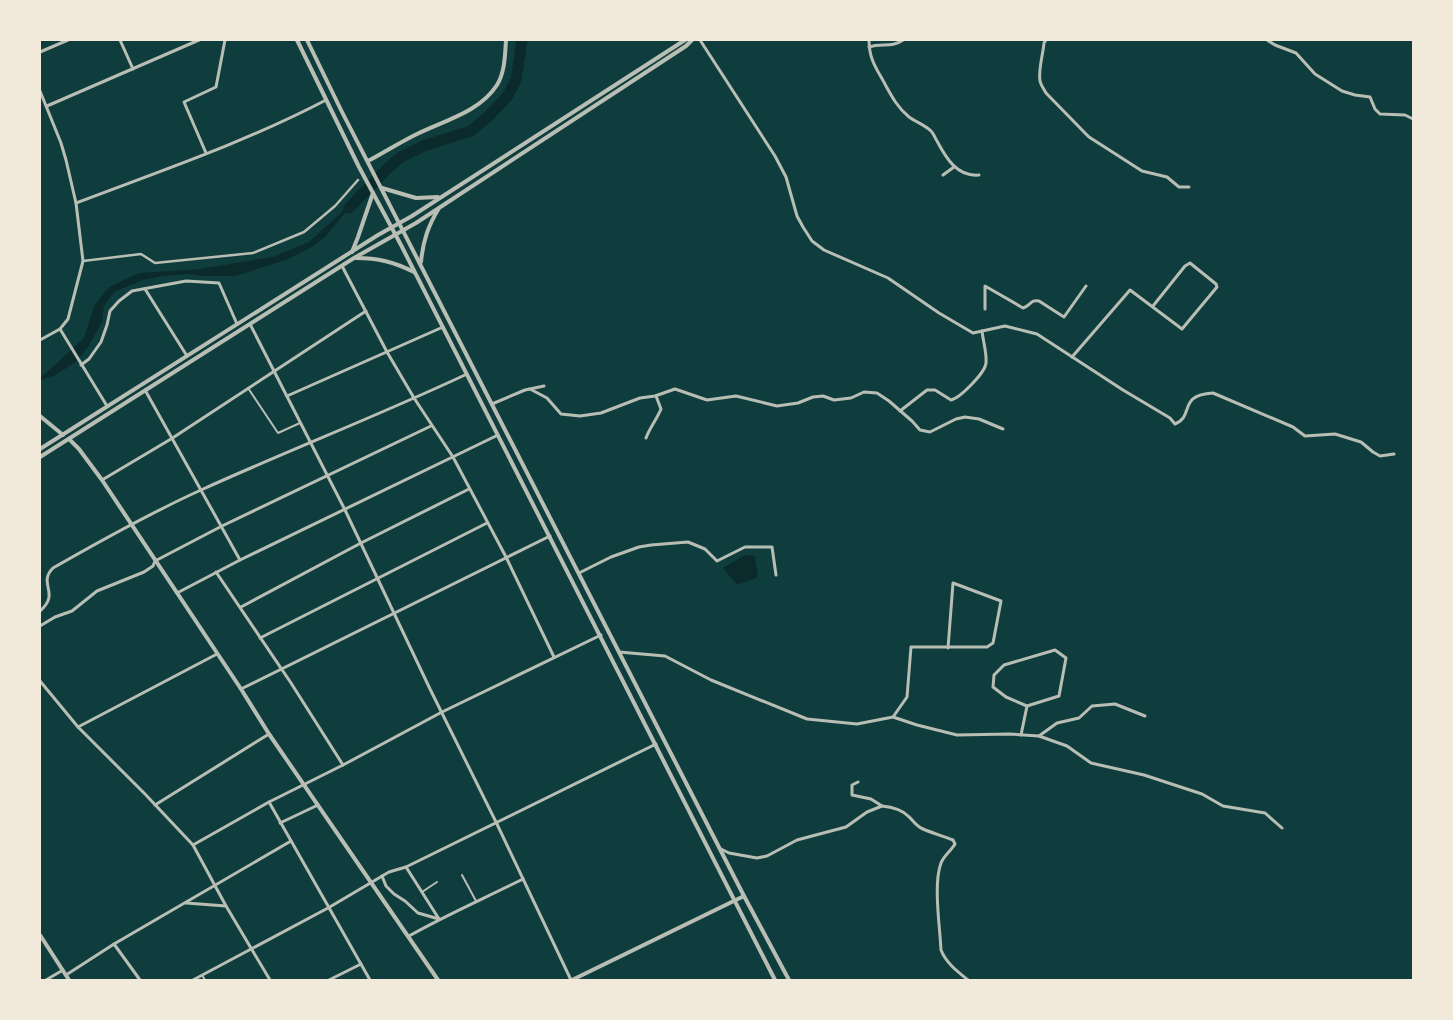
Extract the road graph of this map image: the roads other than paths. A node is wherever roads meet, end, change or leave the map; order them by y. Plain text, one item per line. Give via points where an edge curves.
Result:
1 (68, 40) edge
2 (120, 40) edge
3 (199, 40) edge
4 (224, 40) edge
5 (297, 40) edge
6 (307, 40) edge
7 (506, 40) edge
8 (685, 40) edge
9 (692, 40) edge
10 (700, 40) edge
11 (869, 40) edge
12 (903, 40) edge
13 (1046, 40) edge
14 (1267, 40) edge
15 (869, 47) junction
16 (40, 52) edge
17 (132, 69) junction
18 (40, 91) edge
19 (326, 100) junction
20 (47, 106) junction
21 (1413, 119) edge
22 (206, 153) junction
23 (368, 162) junction
24 (954, 167) junction
25 (943, 175) dead end
26 (979, 175) dead end
27 (358, 180) dead end
28 (1189, 187) dead end
29 (382, 188) junction
30 (373, 192) junction
31 (440, 197) junction
32 (76, 203) junction
33 (441, 206) junction
34 (400, 223) junction
35 (391, 228) junction
36 (404, 230) junction
37 (396, 235) junction
38 (351, 252) junction
39 (354, 258) junction
40 (82, 261) junction
41 (421, 264) junction
42 (342, 266) junction
43 (415, 273) junction
44 (1086, 286) dead end
45 (145, 289) junction
46 (1153, 306) junction
47 (985, 309) dead end
48 (366, 311) junction
49 (246, 318) junction
50 (236, 324) junction
51 (249, 324) junction
52 (443, 327) junction
53 (60, 330) junction
54 (982, 331) junction
55 (40, 340) edge
56 (387, 352) junction
57 (187, 356) junction
58 (1072, 357) junction
59 (81, 365) junction
60 (274, 371) junction
61 (467, 374) junction
62 (544, 386) dead end
63 (248, 388) junction
64 (530, 389) junction
65 (144, 390) junction
66 (287, 396) junction
67 (655, 396) junction
68 (414, 398) junction
69 (492, 404) junction
70 (107, 406) junction
71 (900, 411) junction
72 (40, 416) edge
73 (300, 423) junction
74 (431, 426) junction
75 (1003, 429) dead end
76 (63, 434) junction
77 (498, 435) junction
78 (171, 438) junction
79 (646, 438) dead end
80 (69, 439) junction
81 (310, 442) junction
82 (40, 449) edge
83 (1394, 454) dead end
84 (40, 457) edge
85 (453, 457) junction
86 (327, 476) junction
87 (102, 480) junction
88 (469, 489) junction
89 (200, 490) junction
90 (345, 510) junction
91 (487, 523) junction
92 (132, 524) junction
93 (222, 526) junction
94 (550, 536) junction
95 (361, 544) junction
96 (506, 557) junction
97 (240, 560) junction
98 (156, 561) junction
99 (216, 572) junction
100 (579, 573) junction
101 (776, 575) dead end
102 (378, 579) junction
103 (177, 593) junction
104 (241, 607) junction
105 (40, 611) edge
106 (394, 613) junction
107 (40, 626) edge
108 (601, 635) junction
109 (260, 638) junction
110 (948, 648) junction
111 (619, 652) junction
112 (217, 654) junction
113 (554, 657) junction
114 (281, 670) junction
115 (40, 680) edge
116 (241, 689) junction
117 (1027, 706) junction
118 (442, 712) junction
119 (1145, 716) dead end
120 (893, 717) junction
121 (78, 727) junction
122 (269, 734) junction
123 (1020, 735) junction
124 (1039, 736) junction
125 (656, 744) junction
126 (343, 765) junction
127 (858, 782) dead end
128 (304, 784) junction
129 (269, 802) junction
130 (155, 805) junction
131 (318, 805) junction
132 (882, 806) junction
133 (496, 822) junction
134 (280, 823) junction
135 (1282, 828) dead end
136 (291, 841) junction
137 (193, 844) junction
138 (720, 848) junction
139 (406, 867) junction
140 (462, 875) dead end
141 (382, 876) junction
142 (523, 879) junction
143 (371, 882) junction
144 (437, 882) dead end
145 (216, 885) junction
146 (422, 892) junction
147 (744, 896) junction
148 (735, 900) junction
149 (186, 903) junction
150 (477, 903) junction
151 (226, 906) junction
152 (328, 908) junction
153 (439, 919) junction
154 (40, 935) edge
155 (408, 936) junction
156 (114, 944) junction
157 (251, 948) junction
158 (361, 964) junction
159 (63, 970) junction
160 (202, 975) junction
161 (66, 976) junction
162 (46, 980) edge
163 (69, 980) edge
164 (140, 980) edge
165 (192, 980) edge
166 (205, 980) edge
167 (270, 980) edge
168 (329, 980) edge
169 (370, 980) edge
170 (436, 980) edge
171 (572, 980) edge
172 (775, 980) edge
173 (789, 980) edge
174 (968, 980) edge

1 - 16 street
2 - 17 street
3 - 17 street
4 - 22 street via 216,87 184,102
5 - 19 street
6 - 23 street
7 - 23 street via 501,76 484,100
8 - 31 street
9 - 33 street
10 - 54 street via 775,156 786,177 797,216 812,241 824,250 888,278 939,314 974,333
11 - 15 street
12 - 15 street via 894,45
13 - 28 street via 1040,72 1046,93 1089,137 1142,171 1167,177 1179,187
14 - 21 street via 1296,53 1316,74 1342,91 1370,97 1380,114 1405,115
15 - 24 street via 874,67 899,108 932,132
17 - 20 street
18 - 20 street
19 - 22 street via 292,118
19 - 30 street
20 - 32 street via 61,143
22 - 32 street
23 - 29 street
24 - 25 street
24 - 26 street via 966,174
27 - 40 street via 335,206 304,232 253,253 155,263 142,254
29 - 31 street via 416,198
29 - 34 street
30 - 35 street
30 - 38 street
31 - 34 street
32 - 40 street
33 - 36 street
33 - 41 street via 422,245
34 - 35 street
34 - 36 street
35 - 37 street
35 - 38 street
36 - 37 street
36 - 41 street
37 - 39 street
37 - 43 street
38 - 49 street
39 - 42 street
39 - 43 street via 375,258
40 - 53 street via 68,319
41 - 69 street
42 - 48 street
42 - 51 street
43 - 52 street
44 - 47 street via 1064,317 1035,300 1023,308 985,286
45 - 50 street via 186,281 219,283
45 - 57 street
45 - 59 street via 132,292 110,311 101,342
46 - 46 street via 1182,329 1217,287 1190,263
46 - 58 street via 1132,290 1128,291
48 - 56 street
48 - 60 street
49 - 50 street
49 - 51 street
50 - 57 street
51 - 60 street
51 - 65 street
52 - 56 street
52 - 61 street
53 - 55 street
53 - 59 street
54 - 58 street via 1005,326 1037,334
54 - 71 street via 985,366 965,390 951,400 935,390 927,390
56 - 66 street
56 - 68 street
57 - 70 street
58 - 83 street via 1170,418 1174,424 1186,415 1190,401 1203,393 1213,393 1293,427 1306,436 1335,434 1361,442 1380,456
59 - 70 street
60 - 63 street
60 - 66 street
61 - 68 street
61 - 77 street
62 - 64 street
63 - 73 lane via 278,433
63 - 78 street
64 - 67 street via 547,398 561,414 580,416 601,413 640,398
64 - 69 street
65 - 78 street
65 - 80 street
66 - 73 street
67 - 71 street via 675,389 707,400 736,396 777,406 813,397 851,398 864,392 877,393
67 - 79 street via 661,409
68 - 74 street
68 - 81 street
69 - 100 street
70 - 76 street
71 - 75 street via 920,430 930,432 965,417 979,418
72 - 76 street
73 - 81 street
74 - 85 street
74 - 86 street
76 - 80 street
76 - 82 street
77 - 85 street
77 - 94 street
78 - 87 street
78 - 89 street
80 - 84 street
80 - 87 street
81 - 86 street
81 - 89 street
85 - 88 street
85 - 90 street
86 - 90 street
86 - 93 street
87 - 92 street
88 - 91 street
88 - 95 street
89 - 92 street
89 - 93 street
90 - 95 street
90 - 97 street
91 - 96 street
91 - 102 street
92 - 98 street
92 - 105 street via 53,568 46,578 49,597
93 - 97 street
93 - 98 street
94 - 96 street
94 - 108 street
95 - 102 street
95 - 104 street
96 - 106 street
96 - 113 street
97 - 99 street
98 - 103 street
98 - 107 street via 144,572 97,591 72,611
99 - 103 street
99 - 104 street
100 - 101 street via 639,547 688,542 705,549 717,561 745,547 772,547
100 - 111 street
102 - 106 street
102 - 109 street
103 - 112 street
104 - 109 street
106 - 114 street
106 - 118 street
108 - 113 street
108 - 125 street
109 - 114 street
110 - 110 street via 987,647 993,643 1001,601 953,583
110 - 120 street via 911,647 907,697
111 - 120 street via 666,656 711,680 807,719 857,724
111 - 138 street
112 - 116 street
112 - 121 street
113 - 118 street
114 - 116 street
114 - 126 street
115 - 121 street
116 - 122 street
117 - 117 street via 993,687 994,675 1004,665 1055,650 1066,658 1059,696
117 - 123 street
118 - 126 street
118 - 133 street
119 - 124 street via 1115,704 1092,706 1079,718 1057,723
120 - 123 street via 957,735
121 - 130 street
122 - 128 street
122 - 130 street
123 - 124 street
124 - 135 street via 1067,746 1091,763 1144,775 1202,794 1223,806 1265,813
125 - 133 street
125 - 148 street
126 - 128 street
127 - 132 street via 852,785 852,795 871,799
128 - 129 street
128 - 131 street
129 - 134 street
129 - 137 street
130 - 137 street
131 - 134 street
131 - 143 street
132 - 138 street via 866,812 846,827 797,840 767,856 757,858
132 - 174 street via 901,811 922,829 953,840 955,844 942,861 938,877 941,950
133 - 139 street
133 - 142 street
134 - 136 street
136 - 145 street
136 - 152 street
137 - 145 street
138 - 147 street
139 - 141 street
139 - 146 street
140 - 150 lane
141 - 143 street
141 - 153 street via 386,886 418,913
142 - 150 street
142 - 171 street
143 - 152 street
143 - 155 street
144 - 146 lane
145 - 149 street
145 - 151 street
146 - 153 street
147 - 148 street
147 - 173 street
148 - 171 street
148 - 172 street
149 - 151 street
149 - 156 street
150 - 153 street
151 - 157 street
152 - 157 street
152 - 158 street
153 - 155 street
154 - 159 street
155 - 170 street
156 - 161 street
156 - 164 street
157 - 160 street
157 - 167 street
158 - 168 street
158 - 169 street
159 - 161 street
159 - 162 street
160 - 165 street
160 - 166 lane
161 - 163 street

